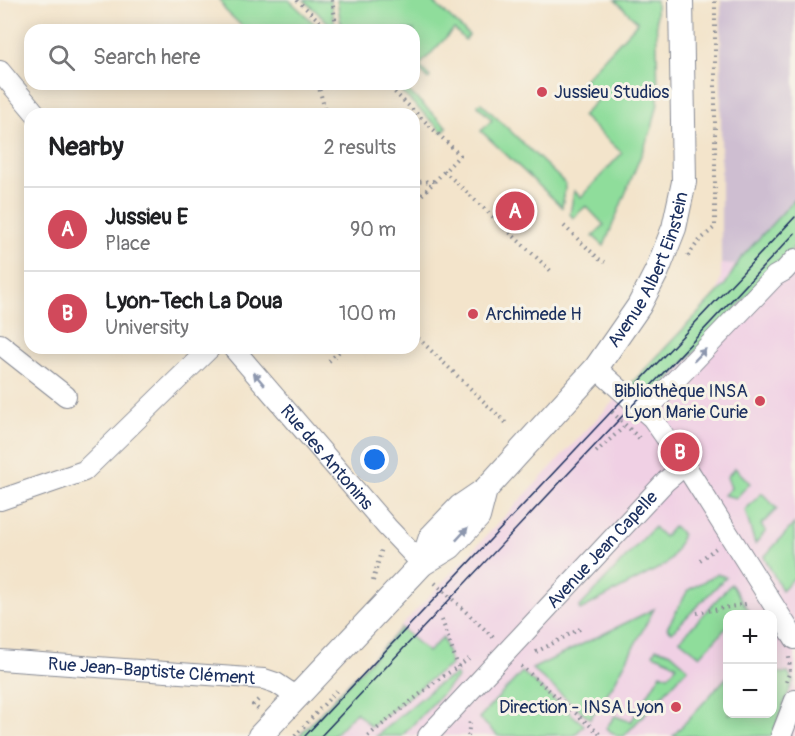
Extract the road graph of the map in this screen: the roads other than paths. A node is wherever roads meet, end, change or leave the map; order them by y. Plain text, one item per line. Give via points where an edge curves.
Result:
1 (681, 0) edge
2 (0, 71) edge
3 (31, 108) edge
4 (789, 265) edge
5 (0, 344) edge
6 (204, 354) edge
7 (238, 354) edge
8 (596, 368) junction
9 (66, 396) dead end
10 (645, 412) junction
11 (685, 465) junction
12 (0, 501) edge
13 (422, 564) junction
14 (791, 646) edge
15 (0, 660) edge
16 (790, 692) edge
17 (297, 697) junction
18 (260, 736) edge
19 (428, 736) edge
20 (782, 736) edge

1 - 8 street, Avenue Albert Einstein via 685,150 680,207 657,271 639,306
2 - 3 street
10 -> 4 street
5 - 9 street
6 - 12 street via 84,471
13 -> 7 street, Rue des Antonins
8 - 10 street
8 - 13 street, Avenue Albert Einstein via 485,490 460,507 431,537
10 - 11 street
11 - 14 street
11 - 19 street, Avenue Jean Capelle
13 - 17 street, Avenue Albert Einstein
15 - 17 street, Rue Jean-Baptiste Clément via 264,679
16 - 20 street
17 - 18 street, Avenue Albert Einstein

